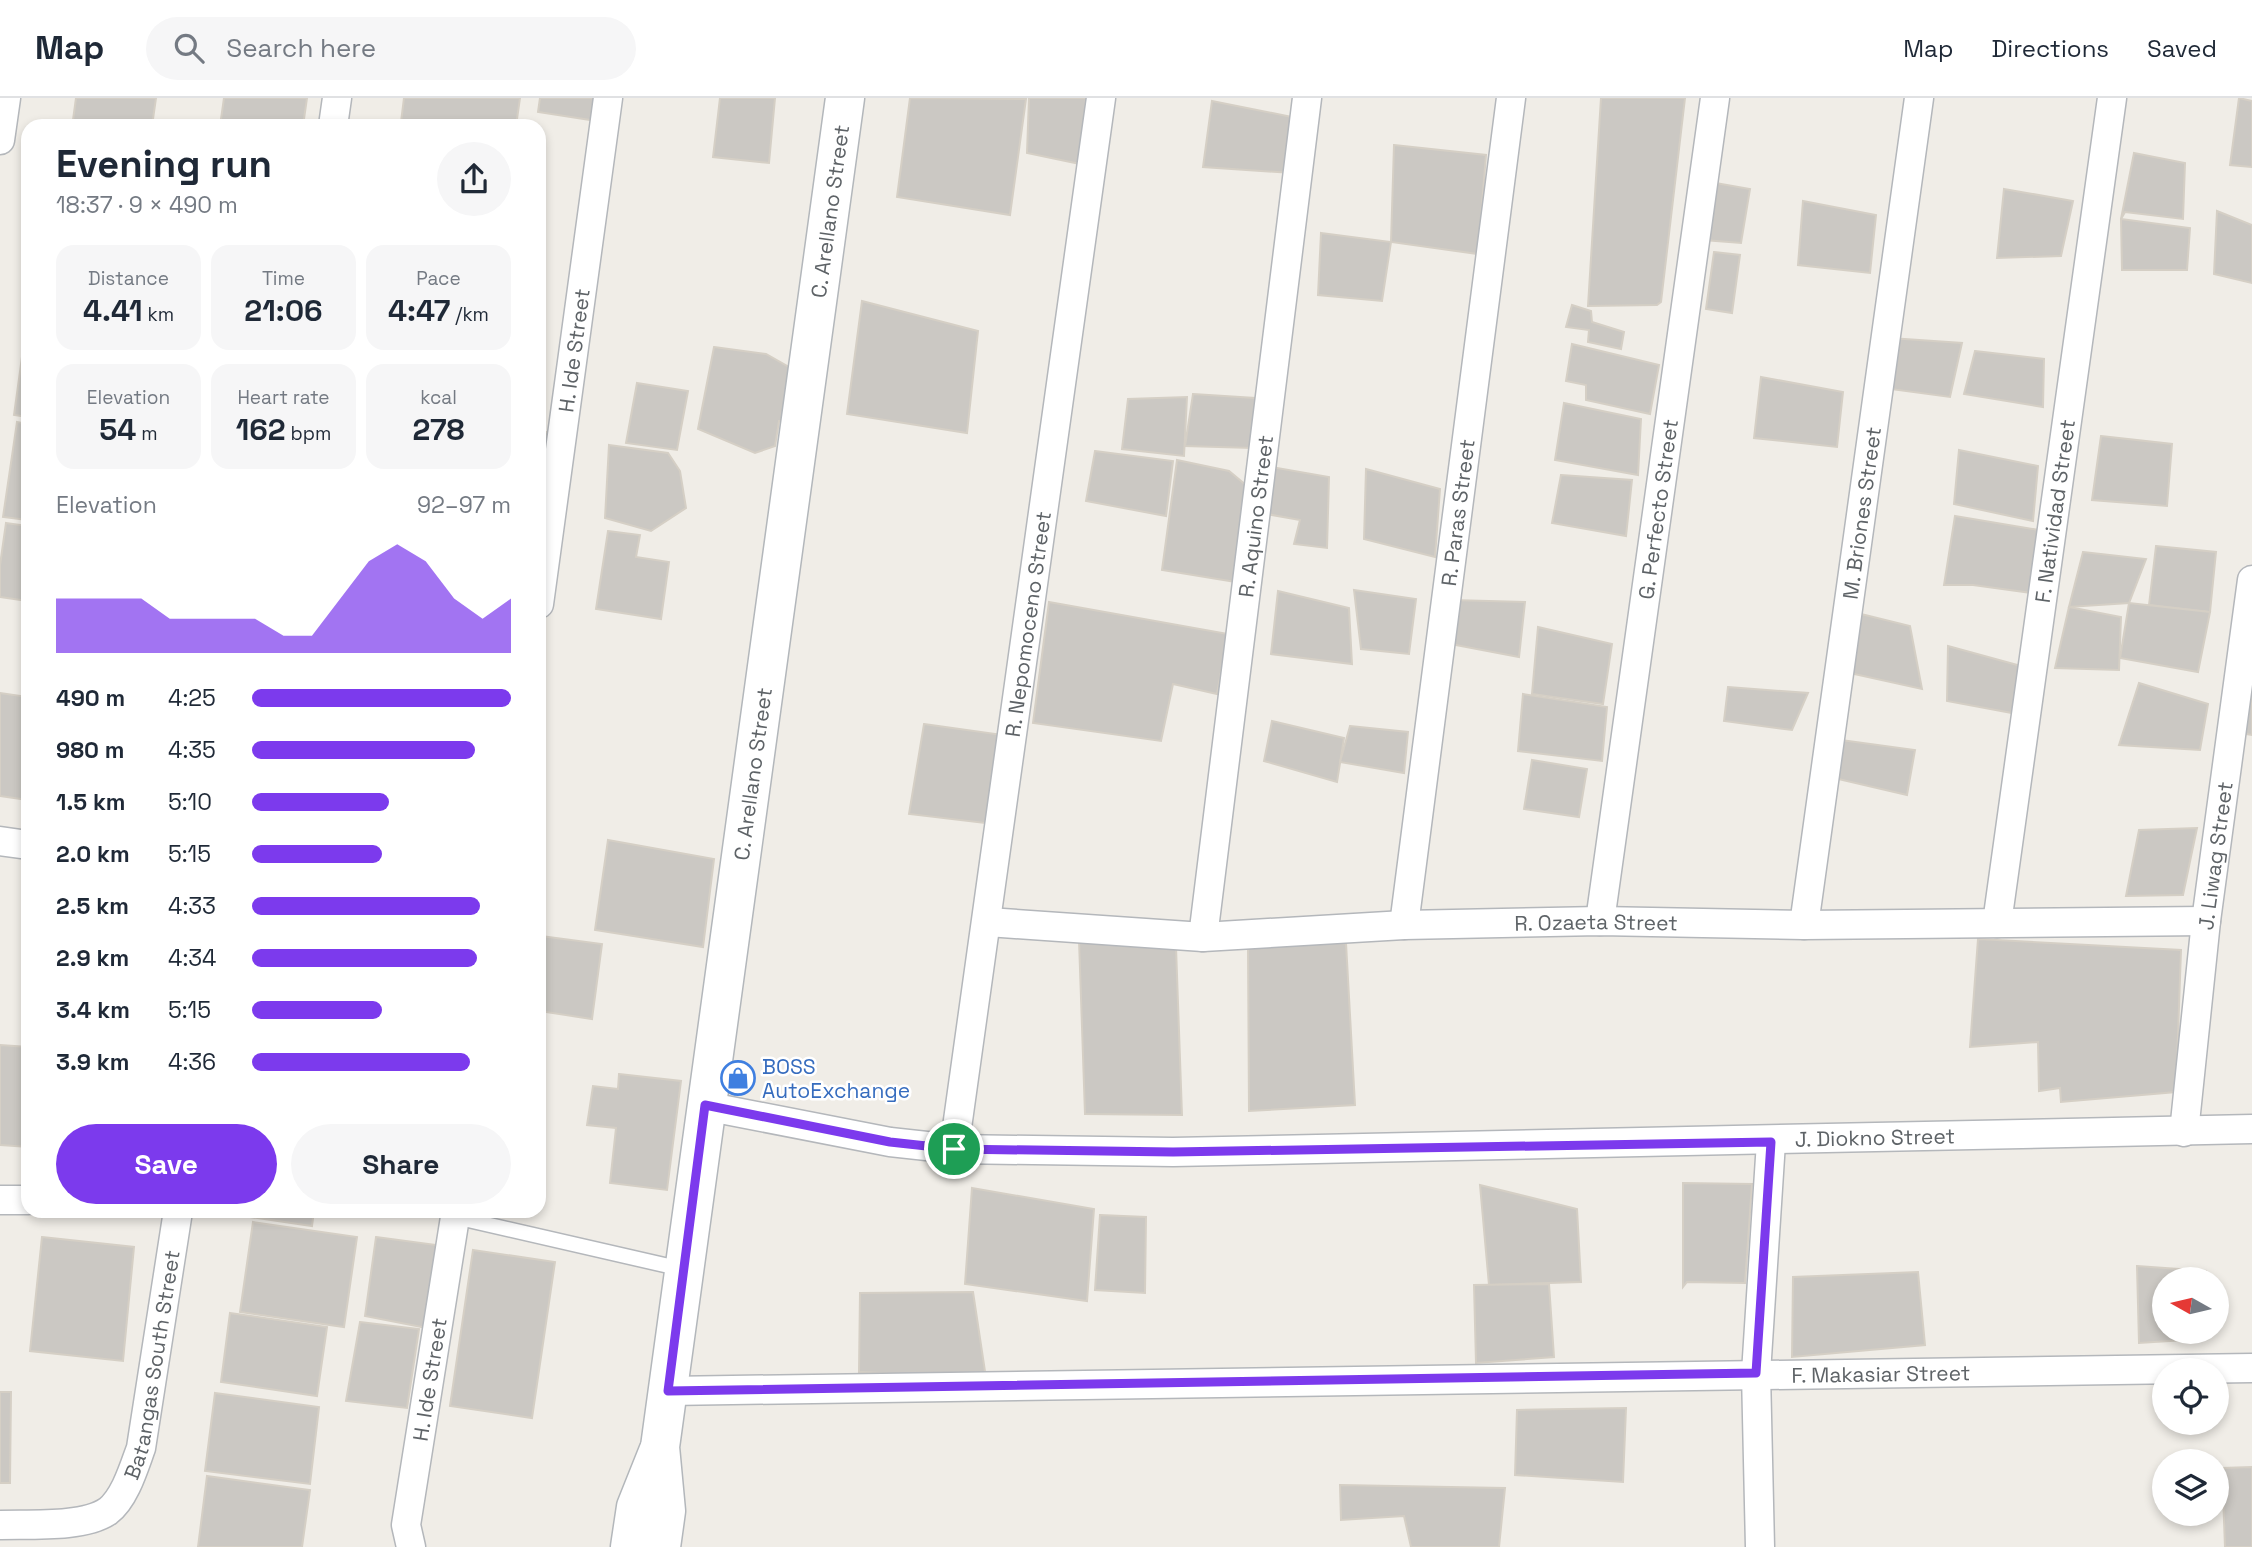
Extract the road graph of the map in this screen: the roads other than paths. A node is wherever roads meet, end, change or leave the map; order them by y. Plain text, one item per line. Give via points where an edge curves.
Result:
1 (6, 98) edge
2 (337, 98) edge
3 (608, 98) edge
4 (845, 98) edge
5 (1101, 98) edge
6 (1307, 98) edge
7 (1511, 98) edge
8 (1715, 98) edge
9 (1919, 98) edge
10 (2112, 98) edge
11 (334, 119) edge
12 (0, 140) edge
13 (546, 553) edge
14 (2252, 580) edge
15 (0, 841) edge
16 (21, 844) edge
17 (1600, 921) junction
18 (2206, 921) junction
19 (988, 922) junction
20 (1997, 923) junction
21 (1404, 925) junction
22 (1804, 925) junction
23 (1203, 937) junction
24 (705, 1105) junction
25 (2252, 1129) edge
26 (2184, 1132) junction
27 (1771, 1142) junction
28 (954, 1149) junction
29 (0, 1200) edge
30 (21, 1200) edge
31 (177, 1218) edge
32 (455, 1218) edge
33 (472, 1218) edge
34 (684, 1270) junction
35 (2252, 1368) edge
36 (1756, 1373) junction
37 (668, 1391) junction
38 (660, 1447) junction
39 (0, 1525) edge
40 (411, 1547) edge
41 (631, 1547) edge
42 (662, 1547) edge
43 (1760, 1547) edge

1 - 12 street
2 - 11 street
3 - 13 street, H. Ide Street
4 - 24 street, C. Arellano Street
5 - 19 street, R. Nepomoceno Street
6 - 23 street, R. Aquino Street
7 - 21 street, R. Paras Street
8 - 17 street, G. Perfecto Street
9 - 22 street, M. Briones Street
10 - 20 street, F. Natividad Street
14 - 18 street, J. Liwag Street
15 - 16 street
17 - 21 street, R. Ozaeta Street
17 - 22 street, R. Ozaeta Street
18 - 20 street, R. Ozaeta Street
18 - 26 street, J. Liwag Street
19 - 23 street, R. Ozaeta Street
19 - 28 street, R. Nepomoceno Street
20 - 22 street, R. Ozaeta Street
21 - 23 street, R. Ozaeta Street
24 - 28 street, J. Diokno Street via 890,1142
24 - 34 street, C. Arellano Street
25 - 26 street, J. Diokno Street
26 - 27 street, J. Diokno Street
27 - 28 street, J. Diokno Street via 1173,1152
27 - 36 street
29 - 30 street
31 - 39 street, Batangas South Street via 141,1448 128,1482 109,1510 83,1520
32 - 40 street, H. Ide Street via 406,1525
33 - 34 lane
34 - 37 street, C. Arellano Street
35 - 36 street, F. Makasiar Street
36 - 37 street, F. Makasiar Street
36 - 43 street
37 - 38 street, C. Arellano Street
38 - 41 street, C. Arellano Street via 636,1507
38 - 42 street, C. Arellano Street via 666,1511

